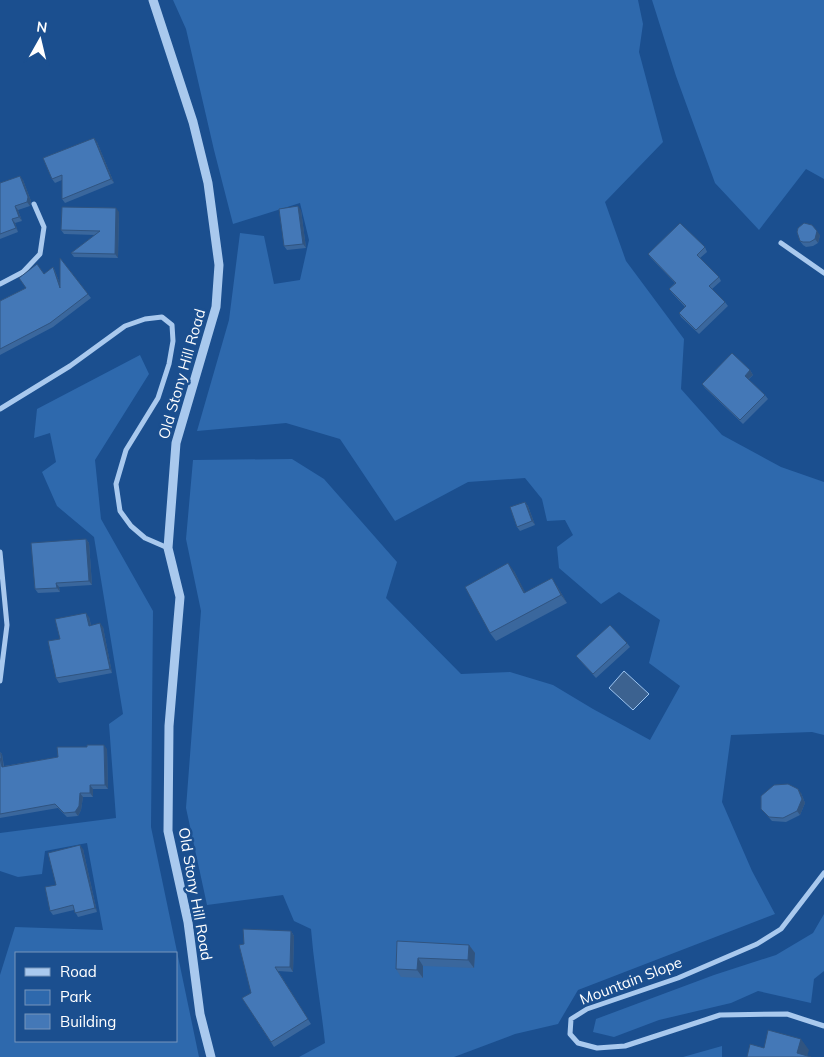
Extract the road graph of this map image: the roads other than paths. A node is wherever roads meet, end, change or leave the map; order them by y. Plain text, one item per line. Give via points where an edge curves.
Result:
1 (154, 0) edge
2 (34, 204) dead end
3 (781, 243) dead end
4 (824, 274) edge
5 (0, 284) edge
6 (0, 409) edge
7 (168, 548) junction
8 (0, 552) edge
9 (0, 681) edge
10 (824, 873) edge
11 (824, 1026) edge
12 (211, 1057) edge

1 - 7 street, Old Stony Hill Road via 206,174 219,265 216,307 176,443
2 - 5 street via 44,227 40,254 23,272
3 - 4 street
6 - 7 street via 70,366 125,326 162,317 172,325 169,364 158,398 126,450 116,484 120,512 131,526 145,538
7 - 12 street, Old Stony Hill Road via 180,597 169,726 168,831 188,922 200,1014
8 - 9 street via 7,625
10 - 11 street, Mountain Slope via 781,929 757,944 678,978 587,1009 571,1019 570,1034 578,1043 597,1048 625,1046 720,1015 787,1014

